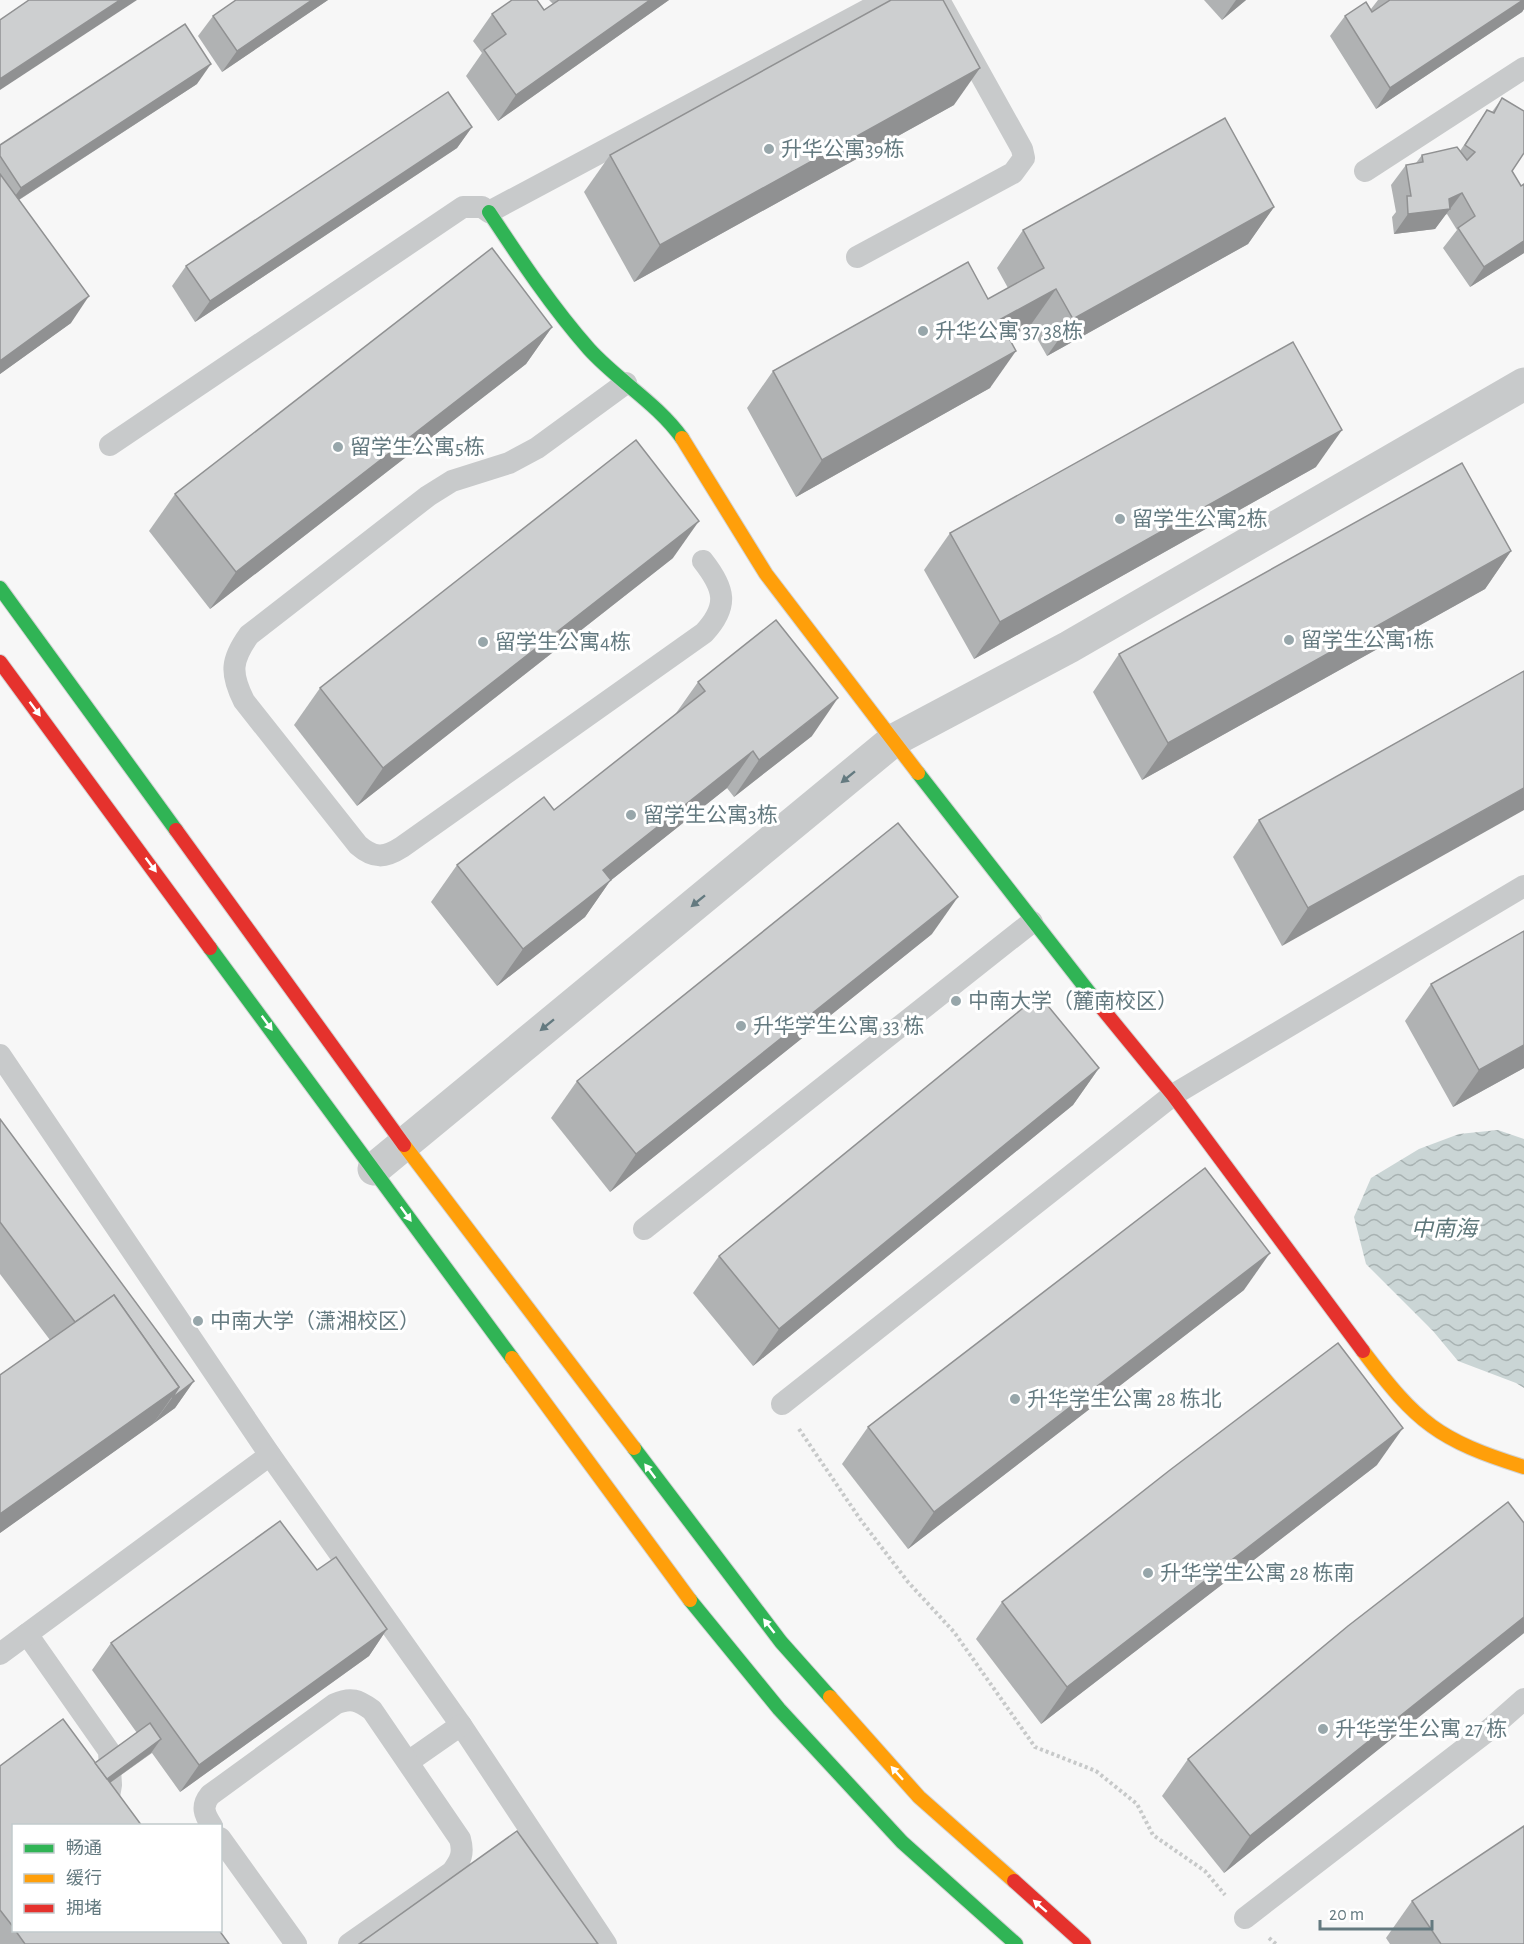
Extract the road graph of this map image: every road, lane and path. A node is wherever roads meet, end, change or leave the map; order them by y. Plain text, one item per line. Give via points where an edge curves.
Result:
1 (886, 0) edge
2 (939, 0) edge
3 (1524, 68) edge
4 (1365, 171) dead end
5 (489, 212) junction
6 (857, 257) dead end
7 (626, 383) junction
8 (1524, 384) edge
9 (1524, 409) edge
10 (110, 445) dead end
11 (703, 561) dead end
12 (0, 588) edge
13 (0, 662) edge
14 (900, 749) junction
15 (1524, 886) edge
16 (1032, 922) junction
17 (0, 1055) edge
18 (1173, 1095) junction
19 (410, 1153) junction
20 (381, 1179) junction
21 (644, 1229) dead end
22 (782, 1404) joint
23 (270, 1455) junction
24 (1524, 1467) edge
25 (27, 1634) junction
26 (0, 1654) edge
27 (1524, 1699) edge
28 (461, 1725) junction
29 (408, 1762) junction
30 (104, 1824) edge
31 (211, 1824) edge
32 (222, 1841) edge
33 (1245, 1918) junction
34 (296, 1944) edge
35 (349, 1944) edge
36 (606, 1944) edge
37 (1016, 1944) edge
38 (1084, 1944) edge
39 (1276, 1944) edge

1 - 5 lane
2 - 6 lane via 1024,158 1013,173
3 - 4 lane
5 - 7 main road via 571,328
5 - 10 lane via 472,205 463,207
7 - 11 lane via 537,448 509,463 452,481 428,496 249,635 237,651 233,666 236,685 244,701 358,845 374,856 384,856 704,633 716,621 722,605 715,576
7 - 14 main road via 670,422 766,574
8 - 14 street
9 - 14 street via 1078,665
12 - 19 main road
13 -> 20 main road
14 - 16 main road
14 - 19 street
15 - 18 lane
16 - 18 main road
16 - 21 lane
17 - 23 lane
18 - 22 lane
18 - 24 main road via 1413,1414 1454,1443
19 - 20 street
38 -> 19 main road via 919,1797 781,1642
20 -> 37 main road via 707,1623 779,1709 902,1842
22 - 33 path via 860,1519 908,1582 954,1632 1035,1747 1096,1771 1137,1804 1154,1835 1205,1871
23 - 25 lane
23 - 28 lane
25 - 26 lane
25 - 30 lane via 109,1751 111,1785
27 - 33 lane
28 - 29 lane
28 - 36 lane
29 - 31 lane via 372,1710 359,1700 347,1699 210,1795 204,1809
29 - 35 lane via 460,1839 460,1861 452,1872
32 - 34 lane
33 - 39 path

